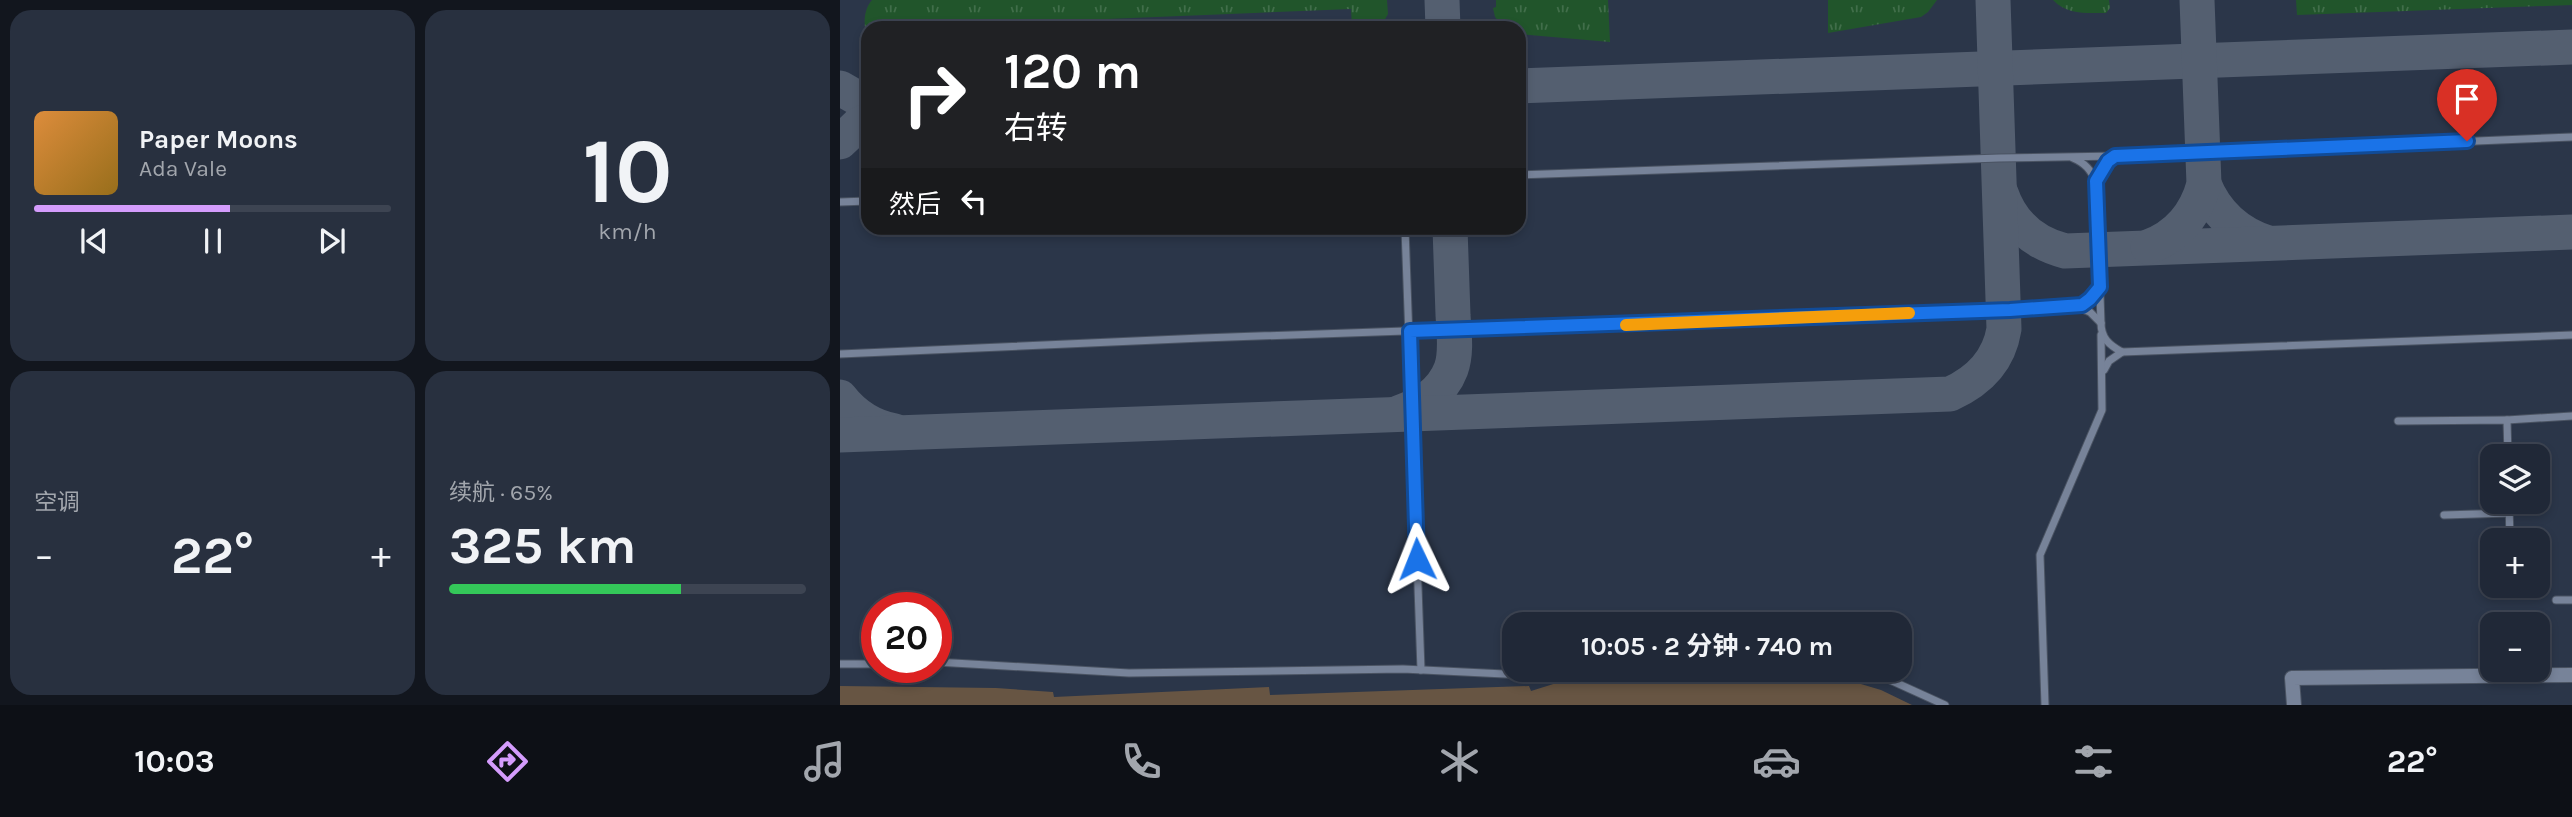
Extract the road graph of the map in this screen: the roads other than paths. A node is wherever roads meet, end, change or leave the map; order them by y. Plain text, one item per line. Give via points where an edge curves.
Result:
1 (2572, 137) edge
2 (2115, 156) junction
3 (2069, 157) junction
4 (1526, 175) edge
5 (2096, 181) junction
6 (861, 201) edge
7 (840, 202) edge
8 (1405, 235) edge
9 (2100, 287) junction
10 (2074, 306) junction
11 (2101, 323) junction
12 (1410, 331) junction
13 (2101, 334) junction
14 (2572, 335) edge
15 (2122, 352) junction
16 (840, 354) edge
17 (2104, 371) junction
18 (2572, 416) edge
19 (2507, 420) junction
20 (2398, 421) dead end
21 (2508, 444) edge
22 (2480, 514) edge
23 (2444, 515) dead end
24 (2556, 600) dead end
25 (2572, 600) edge
26 (840, 664) edge
27 (861, 664) edge
28 (952, 664) edge
29 (1420, 670) junction
30 (1502, 674) edge
31 (2572, 674) edge
32 (1894, 682) edge
33 (1945, 705) edge
34 (2045, 705) edge
35 (2294, 705) edge

1 - 2 lane
2 - 3 lane
2 - 5 lane
3 - 4 lane
3 - 5 lane via 2081,162
5 - 9 lane
6 - 7 lane
8 - 12 lane
9 - 10 lane via 2082,305
9 - 11 lane
10 - 11 lane
10 - 12 lane
11 - 13 lane
12 - 16 lane
12 - 29 lane
13 - 15 lane
13 - 17 lane
14 - 15 lane
15 - 17 lane
17 - 34 lane via 2102,410 2040,555
18 - 19 lane
19 - 20 lane
19 - 21 lane
22 - 23 lane
24 - 25 lane
26 - 27 lane
28 - 29 lane via 1129,673
29 - 30 lane
31 - 35 street via 2292,678
32 - 33 lane

